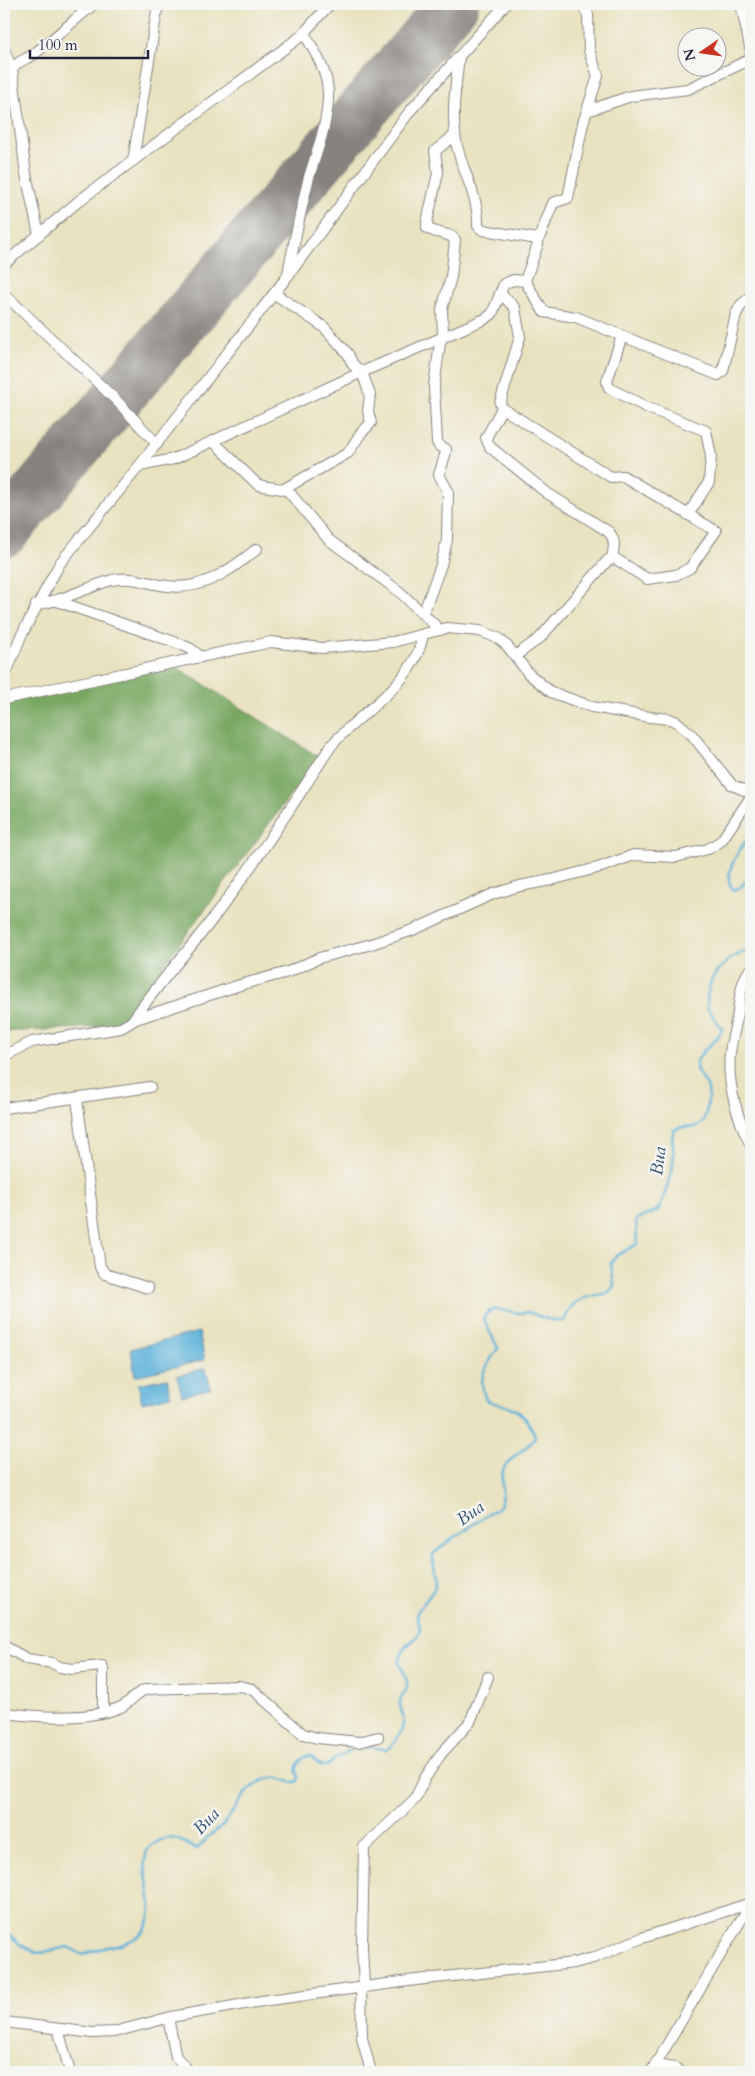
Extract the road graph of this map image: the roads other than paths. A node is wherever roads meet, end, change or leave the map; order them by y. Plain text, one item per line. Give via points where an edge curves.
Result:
1 (94, 4) edge
2 (158, 4) edge
3 (330, 4) edge
4 (506, 4) edge
5 (582, 4) edge
6 (741, 4) edge
7 (304, 33) junction
8 (4, 50) edge
9 (751, 52) edge
10 (460, 56) junction
11 (751, 59) edge
12 (12, 70) junction
13 (586, 111) junction
14 (455, 135) junction
15 (133, 160) junction
16 (39, 235) junction
17 (538, 241) junction
18 (4, 264) edge
19 (287, 278) junction
20 (525, 281) junction
21 (500, 293) junction
22 (4, 294) edge
23 (275, 294) junction
24 (751, 297) edge
25 (620, 335) junction
26 (442, 336) junction
27 (362, 372) junction
28 (502, 408) junction
29 (213, 441) junction
30 (157, 444) junction
31 (139, 466) junction
32 (284, 489) junction
33 (688, 515) junction
34 (257, 548) dead end
35 (612, 558) junction
36 (57, 601) junction
37 (36, 605) junction
38 (423, 614) junction
39 (440, 630) junction
40 (423, 635) junction
41 (515, 656) junction
42 (201, 657) junction
43 (4, 678) edge
44 (4, 699) edge
45 (751, 793) edge
46 (751, 797) edge
47 (751, 969) edge
48 (133, 1020) junction
49 (4, 1056) edge
50 (150, 1087) dead end
51 (77, 1098) junction
52 (4, 1108) edge
53 (751, 1146) edge
54 (148, 1288) dead end
55 (4, 1646) edge
56 (488, 1677) dead end
57 (103, 1712) junction
58 (4, 1713) edge
59 (378, 1737) dead end
60 (751, 1903) edge
61 (363, 1987) junction
62 (168, 2018) junction
63 (4, 2022) edge
64 (58, 2029) junction
65 (653, 2069) edge
66 (70, 2072) edge
67 (190, 2072) edge
68 (371, 2072) edge
69 (681, 2072) edge

1 - 12 street
2 - 15 street
3 - 7 street
4 - 10 street
5 - 13 street via 588,14 589,50 598,76
6 - 9 street
7 - 15 street
7 - 19 street via 324,69 328,101
8 - 12 street
10 - 14 street via 454,107
10 - 19 street via 410,112
11 - 13 street via 688,89 631,96
12 - 16 street via 26,174
13 - 17 street via 568,198 553,203
14 - 17 street via 478,205 480,228
14 - 26 street via 434,151 438,173 427,222 427,228 455,240 451,277 442,309
15 - 16 street
16 - 18 street
17 - 20 street
19 - 23 street
20 - 21 street via 508,281
20 - 25 street via 544,312 576,317
21 - 26 street via 492,314
21 - 28 street via 515,308 520,337 500,403
22 - 30 street via 116,400
23 - 27 street via 324,327
23 - 30 street
24 - 25 street via 738,309 723,372 718,375
25 - 33 street via 607,381 608,388 706,431 711,456 709,482
26 - 27 street
26 - 38 street via 434,386 437,442 446,448 438,475 448,491 447,540
27 - 29 street
27 - 32 street via 370,395 369,427 348,453
28 - 33 street via 611,476 623,476
28 - 35 street via 486,438 490,447 547,493 609,532 615,544
29 - 31 street via 168,461
29 - 32 street via 257,484
30 - 31 street
31 - 37 street via 60,563
32 - 38 street via 329,540 400,592
33 - 35 street via 716,531 687,570 647,579
34 - 36 street via 226,573 193,585 175,587 124,578
35 - 41 street via 540,638
36 - 37 street
36 - 42 street via 180,644
37 - 43 street
38 - 39 street
39 - 40 street
39 - 41 street via 459,628 490,633
40 - 42 street via 393,642 322,648 271,642
40 - 48 street via 408,670 331,746 240,881
41 - 45 street via 529,674 551,692 592,707 677,722 692,735 732,785
42 - 44 street
46 - 48 street via 721,841 708,849 676,856 634,855 601,867 493,894 413,930 368,946 319,958 288,972
47 - 53 street via 745,975 730,1047 729,1076 737,1117
48 - 49 street via 121,1028 32,1042
50 - 51 street
51 - 52 street
51 - 54 street via 100,1267 105,1274
55 - 57 street via 27,1659 60,1667 102,1666
56 - 61 street via 470,1722 442,1754 415,1799 364,1847
57 - 58 street via 50,1716
57 - 59 street via 120,1707 147,1689 240,1686 259,1694 303,1734 359,1742
60 - 61 street via 574,1963
60 - 65 street
61 - 62 street
61 - 68 street via 362,2038
62 - 64 street via 114,2032
62 - 67 street via 176,2057
63 - 64 street
64 - 66 street
65 - 69 street via 675,2068

